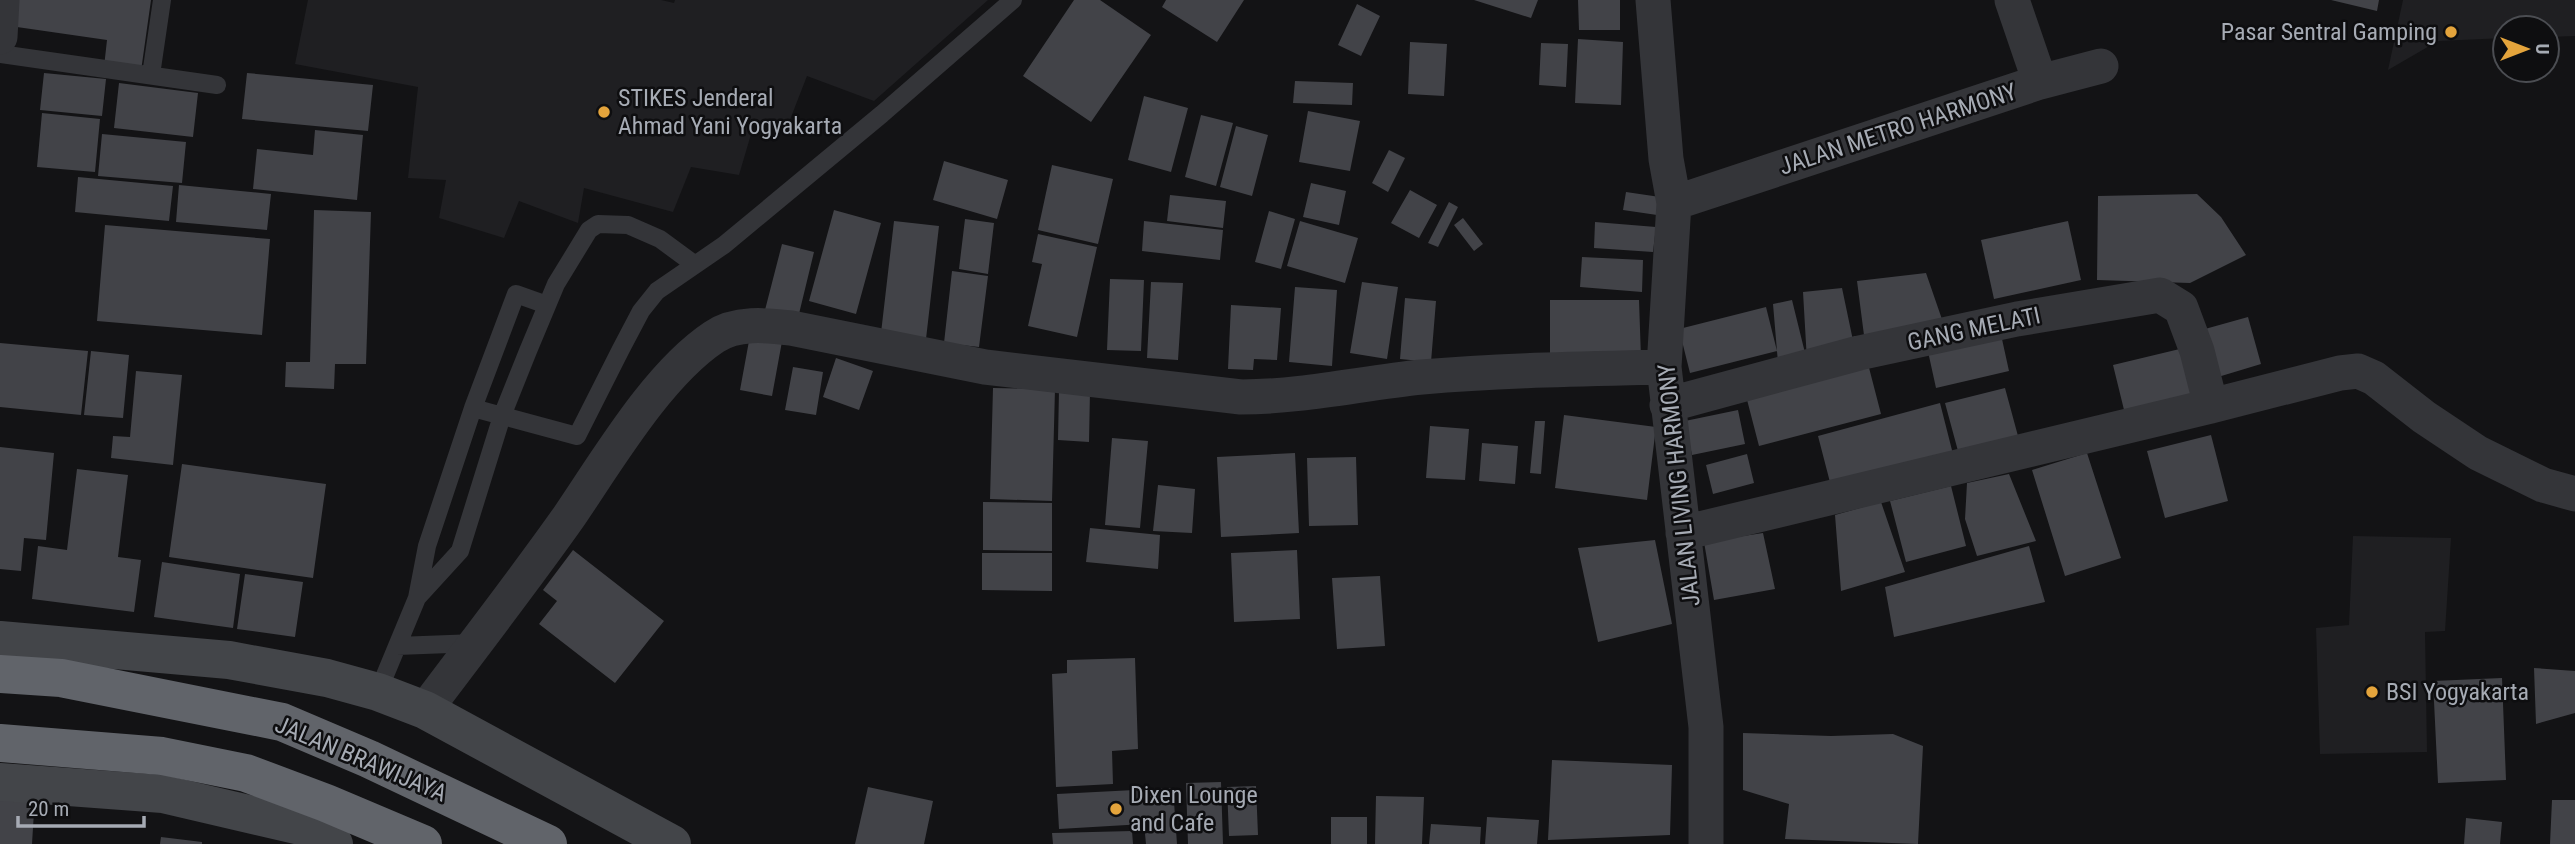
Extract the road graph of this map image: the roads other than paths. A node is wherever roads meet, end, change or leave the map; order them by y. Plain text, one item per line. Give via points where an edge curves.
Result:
1 (2, 0) edge
2 (162, 0) edge
3 (1013, 0) edge
4 (1653, 0) edge
5 (2012, 0) edge
6 (0, 37) edge
7 (0, 54) edge
8 (2101, 66) dead end
9 (151, 75) junction
10 (2040, 82) junction
11 (217, 85) dead end
12 (1674, 203) junction
13 (694, 264) junction
14 (547, 305) junction
15 (1664, 367) junction
16 (1667, 405) junction
17 (2211, 406) junction
18 (473, 408) junction
19 (502, 416) junction
20 (2575, 495) edge
21 (1683, 533) junction
22 (417, 598) junction
23 (0, 640) edge
24 (476, 643) junction
25 (397, 646) junction
26 (0, 674) edge
27 (378, 692) junction
28 (425, 710) junction
29 (0, 743) edge
30 (0, 782) edge
31 (317, 839) edge
32 (423, 844) edge
33 (548, 844) edge
34 (672, 844) edge
35 (1706, 844) edge

1 - 6 street
2 - 9 lane
3 - 13 lane via 872,123 724,245
4 - 12 street, JALAN LIVING HARMONY
5 - 10 street, JALAN METRO HARMONY
7 - 9 lane
8 - 10 street
9 - 11 lane
10 - 12 street, JALAN METRO HARMONY
12 - 15 street, JALAN LIVING HARMONY
13 - 14 lane via 660,239 628,225 598,224 577,246
13 - 19 lane via 657,291 641,311 577,436
14 - 18 lane via 516,294
14 - 19 lane
15 - 16 street, JALAN LIVING HARMONY
15 - 24 street via 1422,377 1241,397 985,367 791,328 740,327 715,335 675,369
16 - 17 street, GANG MELATI via 1859,353 2160,295 2181,308
16 - 21 street, JALAN LIVING HARMONY
17 - 20 street via 2358,371 2478,453 2543,485
17 - 21 street
18 - 19 lane
18 - 22 lane via 427,546
19 - 22 lane via 460,551
21 - 35 street, JALAN LIVING HARMONY via 1706,727
22 - 25 lane
23 - 27 street via 229,660
24 - 25 lane
24 - 28 street
25 - 27 lane
26 - 33 highway, JALAN BRAWIJAYA via 61,678 282,722
27 - 28 street
28 - 34 street
29 - 32 highway via 162,756 246,773
30 - 31 street via 163,794

